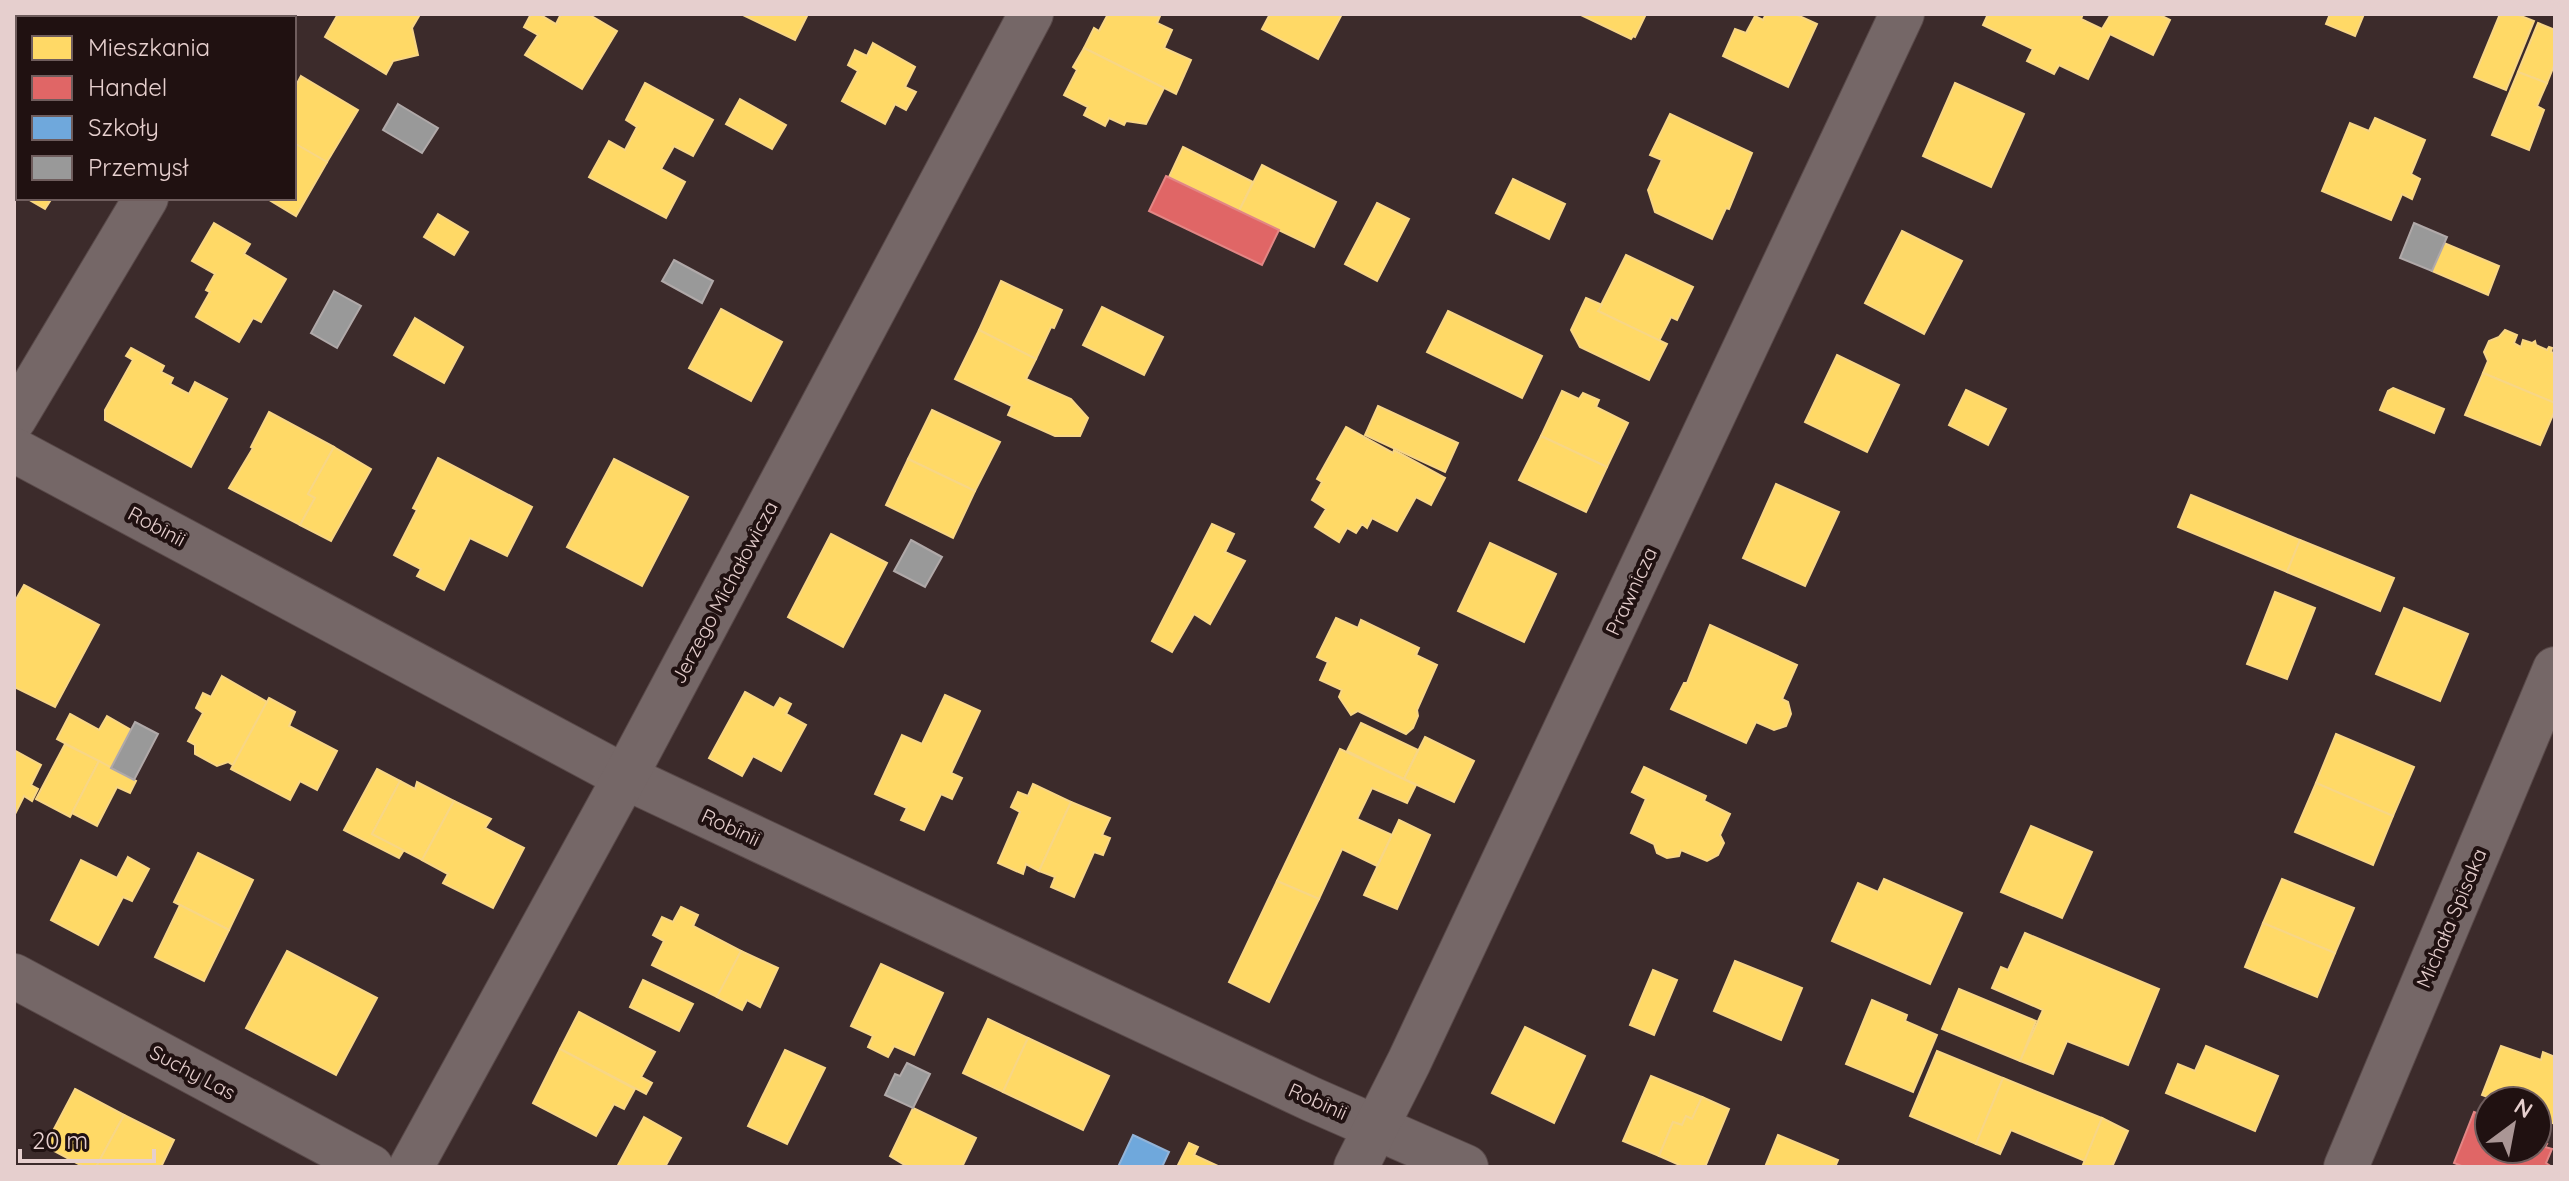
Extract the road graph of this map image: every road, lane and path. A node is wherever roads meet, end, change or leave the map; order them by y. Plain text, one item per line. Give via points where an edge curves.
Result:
1 (1031, 14) edge
2 (1902, 14) edge
3 (145, 200) edge
4 (14, 419) edge
5 (14, 450) edge
6 (2555, 669) edge
7 (625, 777) junction
8 (14, 976) edge
9 (1377, 1127) junction
10 (371, 1167) edge
11 (411, 1167) edge
12 (1356, 1167) edge
13 (1466, 1167) edge
14 (2346, 1167) edge

1 - 7 street, Jerzego Michałowicza
2 - 9 street, Prawnicza
3 - 4 street
5 - 7 street, Robinii
6 - 14 street, Michała Spisaka
7 - 9 street, Robinii
7 - 11 street, Jerzego Michałowicza
8 - 10 street, Suchy Las
9 - 12 street, Prawnicza
9 - 13 street, Robinii

